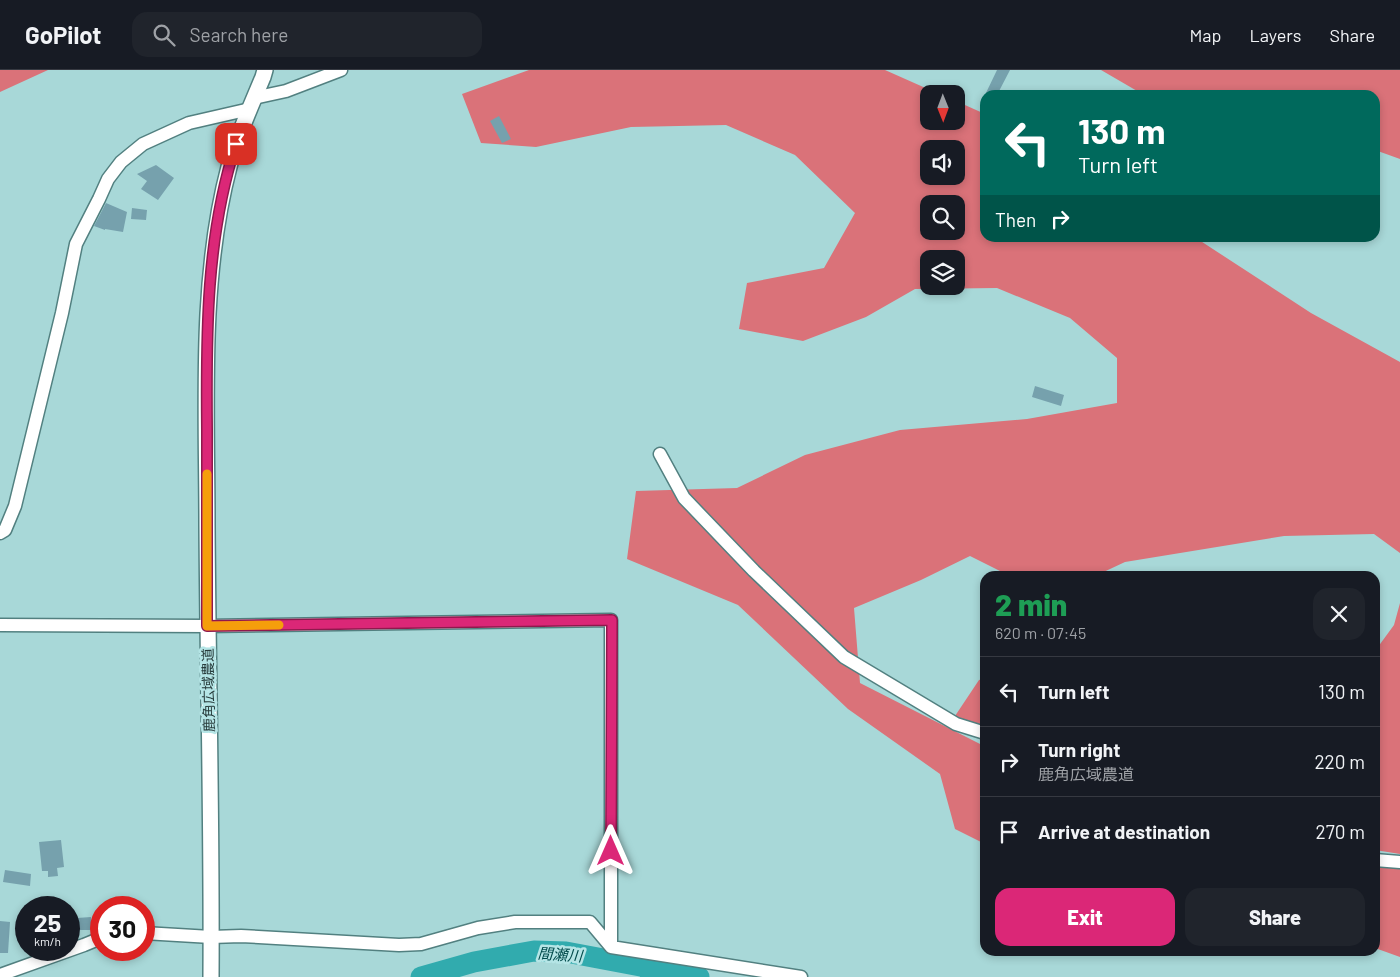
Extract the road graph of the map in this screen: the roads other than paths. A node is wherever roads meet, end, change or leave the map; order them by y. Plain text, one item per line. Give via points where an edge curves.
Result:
1 (265, 70) edge
2 (340, 70) edge
3 (252, 103) junction
4 (660, 454) dead end
5 (0, 533) edge
6 (0, 625) edge
7 (207, 626) junction
8 (980, 731) edge
9 (1380, 860) edge
10 (1400, 862) edge
11 (155, 934) edge
12 (211, 937) junction
13 (90, 943) edge
14 (611, 946) junction
15 (0, 964) edge
16 (6, 973) edge
17 (211, 977) edge
18 (801, 977) edge

1 - 3 street, 鹿角広域農道
2 - 3 street
3 - 5 street via 189,123 143,144 121,162 108,179 76,244 16,506 5,530
3 - 7 street, 鹿角広域農道 via 229,167 215,236 207,324
4 - 8 street via 684,498 844,657 956,724
6 - 7 street
7 - 12 street, 鹿角広域農道
7 - 14 street via 612,620
9 - 10 street
11 - 12 street
12 - 14 street via 398,945 421,944 478,928 515,922 590,922
12 - 17 street, 鹿角広域農道
13 - 16 street
14 - 18 street
15 - 16 street

